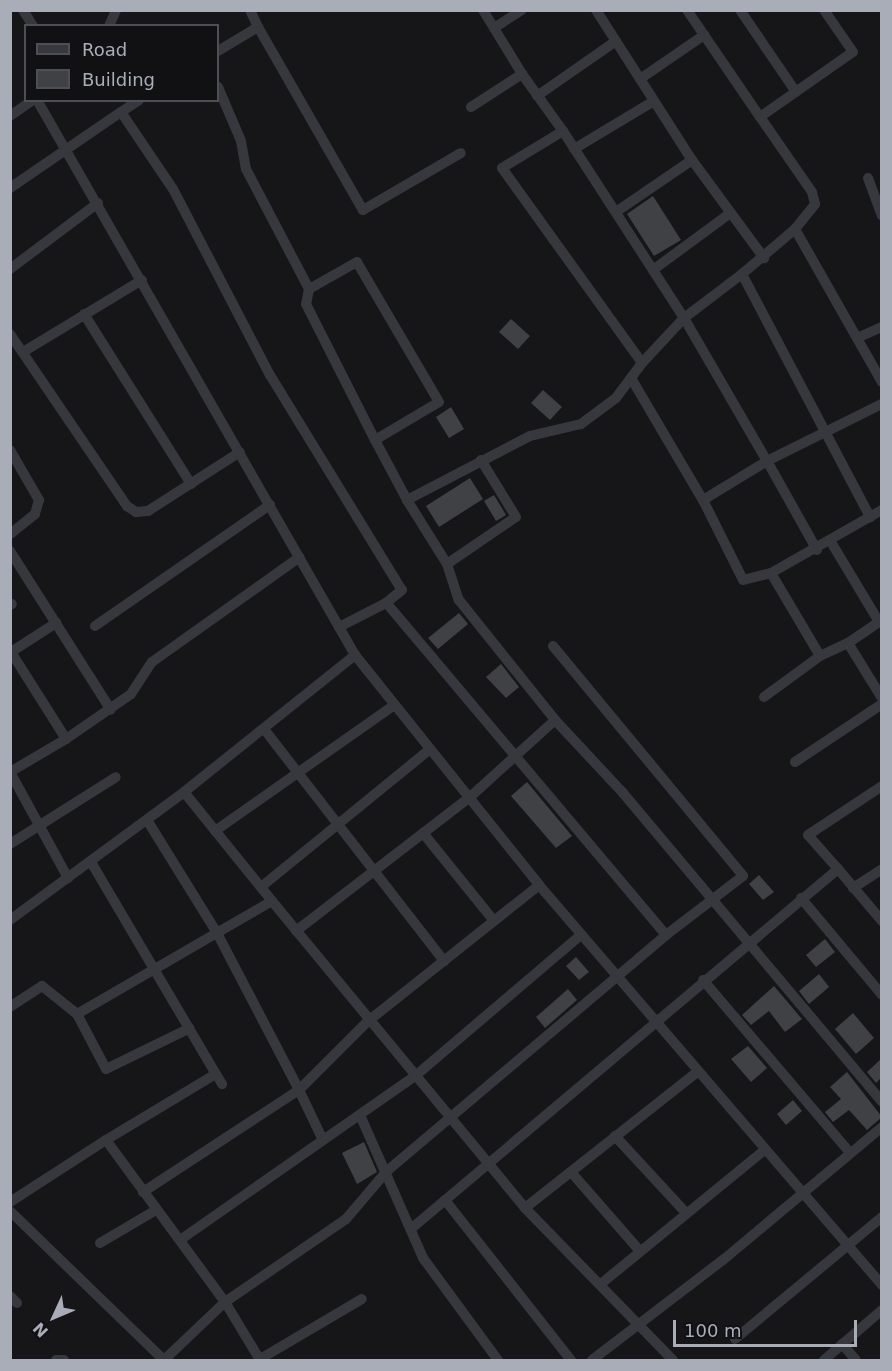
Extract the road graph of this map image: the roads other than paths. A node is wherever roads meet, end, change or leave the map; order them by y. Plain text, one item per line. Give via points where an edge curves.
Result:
1 (22, 10) edge
2 (117, 10) edge
3 (250, 10) edge
4 (483, 10) edge
5 (522, 10) edge
6 (596, 10) edge
7 (687, 10) edge
8 (741, 10) edge
9 (824, 10) edge
10 (32, 24) edge
11 (110, 24) edge
12 (258, 27) junction
13 (494, 28) junction
14 (704, 35) junction
15 (616, 42) junction
16 (219, 50) edge
17 (522, 74) junction
18 (640, 78) junction
19 (219, 89) edge
20 (796, 92) junction
21 (537, 96) junction
22 (654, 101) junction
23 (30, 102) edge
24 (38, 102) edge
25 (137, 102) edge
26 (471, 107) dead end
27 (121, 112) junction
28 (10, 116) edge
29 (760, 117) junction
30 (562, 132) junction
31 (66, 146) junction
32 (574, 149) junction
33 (460, 153) dead end
34 (692, 160) junction
35 (868, 178) dead end
36 (10, 188) edge
37 (98, 203) junction
38 (616, 212) junction
39 (729, 214) junction
40 (882, 216) edge
41 (795, 229) junction
42 (764, 258) junction
43 (10, 269) edge
44 (653, 270) junction
45 (742, 274) junction
46 (142, 280) junction
47 (309, 289) junction
48 (84, 314) junction
49 (684, 318) junction
50 (882, 327) edge
51 (10, 334) edge
52 (857, 338) junction
53 (23, 352) junction
54 (642, 363) junction
55 (631, 378) junction
56 (882, 382) edge
57 (882, 404) edge
58 (825, 431) junction
59 (375, 440) junction
60 (240, 452) junction
61 (12, 457) edge
62 (481, 460) junction
63 (767, 461) junction
64 (191, 484) junction
65 (407, 500) junction
66 (703, 500) junction
67 (270, 505) junction
68 (882, 510) edge
69 (870, 517) junction
70 (10, 534) edge
71 (831, 542) junction
72 (817, 550) junction
73 (10, 551) edge
74 (300, 557) junction
75 (447, 564) junction
76 (771, 573) junction
77 (386, 603) junction
78 (880, 621) edge
79 (56, 623) junction
80 (95, 626) dead end
81 (339, 627) junction
82 (848, 643) junction
83 (553, 646) dead end
84 (355, 655) junction
85 (820, 656) junction
86 (764, 697) dead end
87 (882, 698) edge
88 (882, 704) edge
89 (394, 705) junction
90 (111, 710) junction
91 (555, 720) junction
92 (264, 729) junction
93 (66, 739) junction
94 (430, 749) junction
95 (511, 755) junction
96 (795, 762) dead end
97 (11, 772) edge
98 (298, 773) junction
99 (116, 777) dead end
100 (882, 786) edge
101 (184, 792) junction
102 (469, 798) junction
103 (147, 820) junction
104 (337, 823) junction
105 (38, 825) junction
106 (215, 831) junction
107 (423, 833) junction
108 (10, 844) edge
109 (91, 862) junction
110 (837, 868) junction
111 (882, 869) edge
112 (374, 871) junction
113 (68, 878) junction
114 (539, 885) junction
115 (261, 887) junction
116 (853, 888) junction
117 (801, 898) junction
118 (272, 901) junction
119 (715, 901) junction
120 (10, 921) edge
121 (494, 921) junction
122 (882, 921) edge
123 (296, 931) junction
124 (217, 933) junction
125 (581, 935) junction
126 (666, 935) junction
127 (750, 941) junction
128 (444, 961) junction
129 (155, 969) junction
130 (617, 978) junction
131 (703, 980) junction
132 (882, 995) edge
133 (10, 1007) edge
134 (77, 1014) junction
135 (654, 1021) junction
136 (367, 1022) junction
137 (190, 1028) junction
138 (697, 1072) junction
139 (216, 1074) junction
140 (414, 1077) junction
141 (222, 1084) dead end
142 (299, 1090) junction
143 (882, 1102) edge
144 (360, 1115) junction
145 (449, 1118) junction
146 (882, 1126) edge
147 (615, 1136) junction
148 (106, 1140) junction
149 (323, 1140) junction
150 (763, 1151) junction
151 (850, 1153) junction
152 (487, 1163) junction
153 (387, 1171) junction
154 (571, 1172) junction
155 (143, 1192) junction
156 (801, 1195) junction
157 (445, 1200) junction
158 (10, 1202) edge
159 (525, 1208) junction
160 (156, 1210) junction
161 (10, 1211) edge
162 (686, 1213) junction
163 (882, 1217) edge
164 (412, 1228) junction
165 (180, 1240) junction
166 (100, 1243) dead end
167 (848, 1246) junction
168 (640, 1251) junction
169 (602, 1283) junction
170 (882, 1285) edge
171 (362, 1299) dead end
172 (225, 1302) junction
173 (882, 1310) edge
174 (641, 1323) junction
175 (735, 1339) dead end
176 (842, 1344) junction
177 (56, 1360) edge
178 (64, 1360) edge
179 (164, 1360) edge
180 (260, 1360) edge
181 (498, 1360) edge
182 (571, 1360) edge
183 (592, 1360) edge
184 (673, 1360) edge
185 (824, 1360) edge
186 (856, 1360) edge

1 - 10 street
2 - 11 street
3 - 12 street
4 - 13 street
5 - 13 street
6 - 15 street
7 - 14 street
8 - 20 street
9 - 20 street via 853,52
12 - 16 street
12 - 33 street via 363,210
13 - 17 street
14 - 18 street
14 - 29 street
15 - 18 street
15 - 21 street
17 - 21 street
17 - 26 street
18 - 22 street
19 - 47 street via 241,141 246,169
20 - 29 street
21 - 30 street
22 - 32 street
22 - 34 street
23 - 28 street
24 - 31 street
25 - 27 street
27 - 31 street
27 - 77 street via 173,189 270,375 402,590
29 - 41 street via 813,192 815,204
30 - 32 street
30 - 54 street via 502,168
31 - 36 street
31 - 37 street
32 - 38 street
34 - 38 street
34 - 39 street
35 - 40 street
37 - 43 street
37 - 46 street
38 - 44 street
39 - 42 street
39 - 44 street
41 - 42 street
41 - 52 street
42 - 45 street
44 - 49 street
45 - 49 street
45 - 58 street
46 - 48 street
46 - 60 street
47 - 59 street via 306,304
47 - 59 street via 357,262 439,402
48 - 53 street
48 - 64 street
49 - 54 street
49 - 63 street
50 - 52 street
51 - 53 street
52 - 56 street
53 - 64 street via 127,506 148,511
54 - 55 street
55 - 62 street via 616,398 580,424 530,436
55 - 66 street
57 - 58 street
58 - 63 street
58 - 69 street
59 - 65 street
60 - 64 street
60 - 67 street
61 - 70 street via 39,500 35,514
62 - 65 street
62 - 75 street via 516,517
63 - 66 street
63 - 72 street
65 - 75 street
66 - 76 street via 742,580
67 - 74 street
67 - 80 street
68 - 69 street
69 - 71 street
71 - 72 street
71 - 78 street
72 - 76 street
73 - 79 street
74 - 81 street
74 - 90 street via 152,662 131,694
75 - 91 street via 459,600
76 - 85 street
77 - 81 street
77 - 95 street
78 - 82 street
79 - 90 street
79 - 93 street via 11,652
81 - 84 street
82 - 85 street
82 - 87 street
83 - 119 street via 743,876
84 - 89 street
84 - 92 street
85 - 86 street
88 - 96 street
89 - 94 street
89 - 98 street
90 - 93 street
91 - 95 street
91 - 119 street
92 - 98 street
92 - 101 street
93 - 97 street
94 - 102 street
94 - 104 street
95 - 102 street
95 - 126 street
97 - 105 street
98 - 104 street
98 - 106 street
99 - 105 street
100 - 110 street via 808,835
101 - 103 street
101 - 106 street
102 - 107 street
102 - 114 street
103 - 109 street
103 - 124 street
104 - 112 street
104 - 115 street
105 - 108 street
105 - 113 street
106 - 115 street
107 - 112 street
107 - 121 street
109 - 113 street
109 - 129 street
110 - 116 street
110 - 117 street
111 - 116 street
112 - 123 street
112 - 128 street
113 - 120 street
114 - 121 street
114 - 125 street
115 - 118 street
116 - 122 street
117 - 127 street
117 - 132 street
118 - 123 street
118 - 124 street
119 - 126 street
119 - 127 street
121 - 128 street
123 - 136 street
124 - 129 street
124 - 142 street
125 - 130 street
125 - 140 street
126 - 130 street
127 - 131 street
127 - 143 street
128 - 136 street
129 - 134 street
129 - 137 street
130 - 135 street
130 - 145 street
131 - 135 street
131 - 151 street
133 - 134 street via 42,986
134 - 137 street via 106,1069
135 - 138 street
135 - 152 street
136 - 140 street
136 - 142 street
137 - 139 street
138 - 147 street
138 - 150 street
139 - 141 street
139 - 148 street
140 - 144 street
140 - 145 street
142 - 149 street
142 - 155 street
144 - 149 street
144 - 153 street
145 - 152 street
145 - 153 street
146 - 151 street
147 - 154 street
147 - 162 street
148 - 155 street
148 - 158 street
149 - 165 street
150 - 156 street
150 - 162 street
151 - 156 street
152 - 157 street
152 - 159 street
153 - 164 street
153 - 172 street via 346,1219
154 - 159 street
154 - 168 street
155 - 160 street
156 - 167 street
156 - 174 street
157 - 164 street
157 - 182 street
159 - 169 street
160 - 165 street
160 - 166 street
161 - 179 street
162 - 168 street
163 - 167 street
164 - 181 street via 423,1258
165 - 172 street
167 - 170 street
167 - 175 street
168 - 169 street
169 - 174 street
171 - 180 street
172 - 179 street
172 - 180 street
173 - 176 street
174 - 183 street
174 - 184 street
176 - 185 street
176 - 186 street
177 - 178 street

